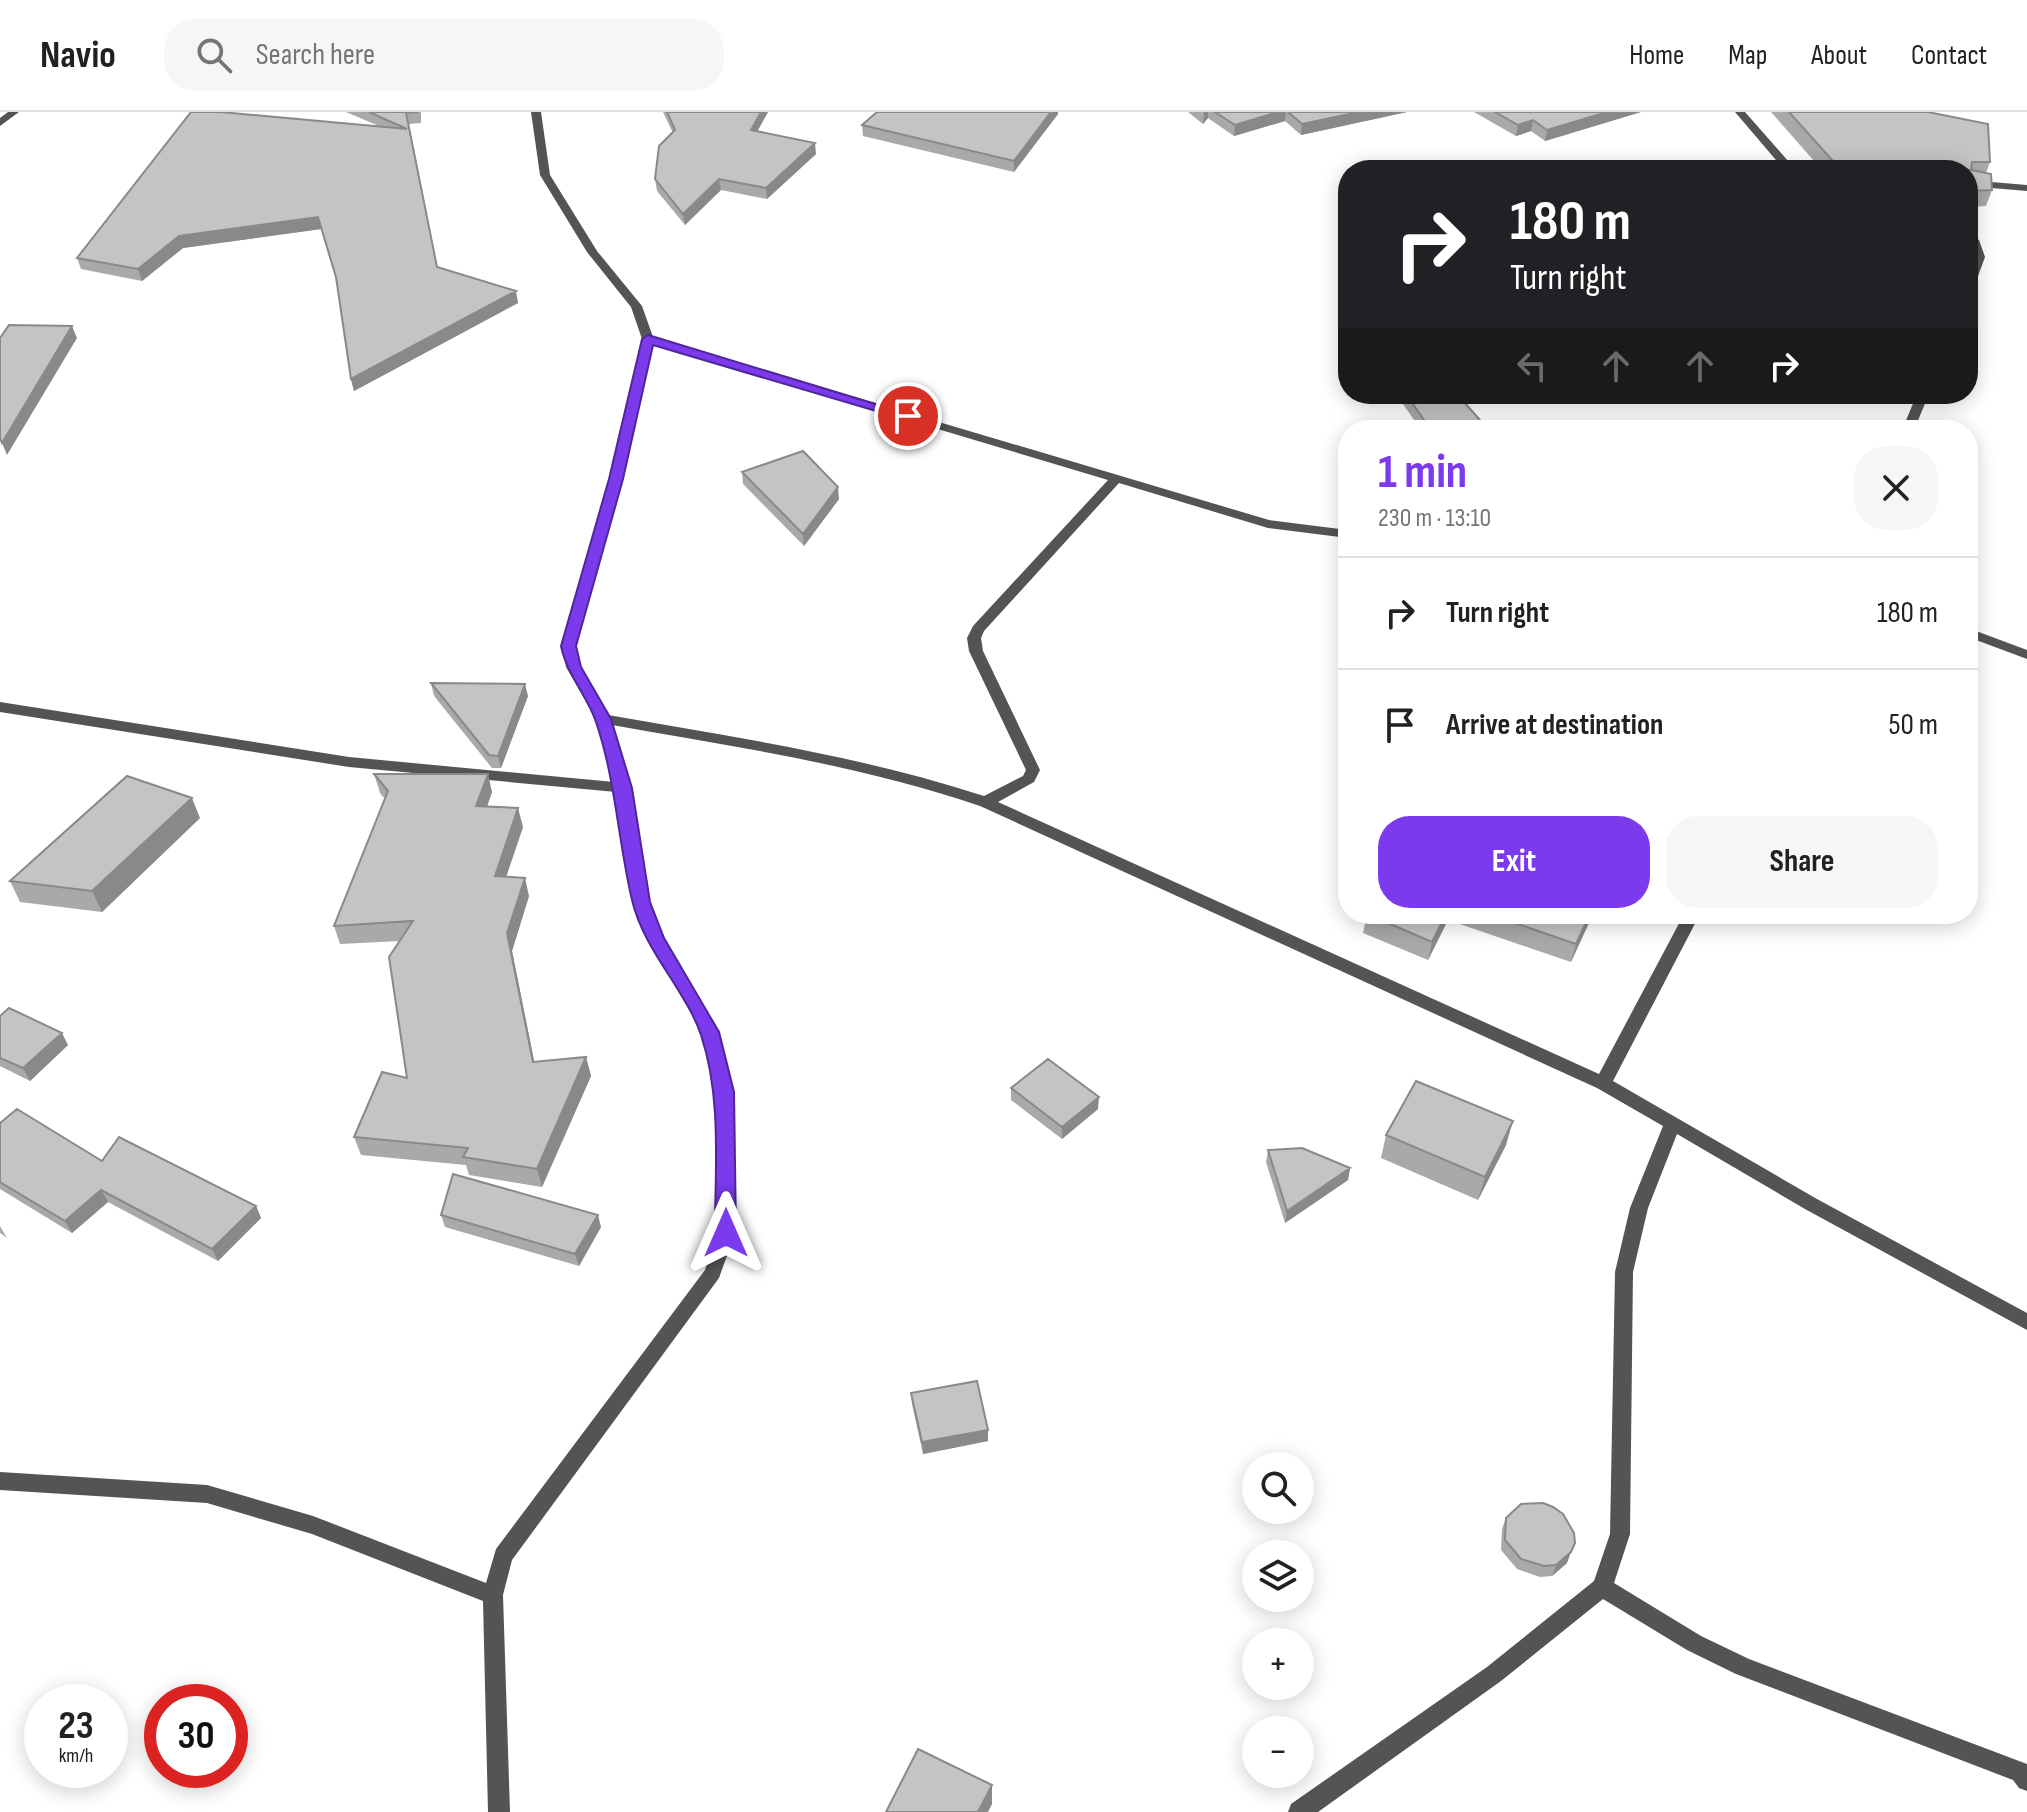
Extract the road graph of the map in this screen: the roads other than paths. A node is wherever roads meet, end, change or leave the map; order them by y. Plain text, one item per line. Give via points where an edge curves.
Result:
1 (14, 112) edge
2 (536, 112) edge
3 (1740, 112) edge
4 (0, 123) edge
5 (1782, 160) edge
6 (1978, 184) edge
7 (2027, 188) edge
8 (648, 339) junction
9 (1115, 480) junction
10 (1338, 533) edge
11 (1978, 636) edge
12 (2027, 655) edge
13 (0, 707) edge
14 (603, 719) junction
15 (623, 788) junction
16 (985, 802) junction
17 (1687, 924) edge
18 (1603, 1083) junction
19 (1672, 1124) junction
20 (2027, 1322) edge
21 (0, 1481) edge
22 (1602, 1587) junction
23 (493, 1595) junction
24 (2027, 1780) edge
25 (499, 1812) edge
26 (1299, 1812) edge

1 - 4 street
2 - 8 street via 545,175 592,252 636,306
3 - 5 street
6 - 7 street
8 - 9 street
8 - 14 street via 569,646 573,667
9 - 10 street via 1268,524
9 - 16 street via 974,638 1033,770 1029,779
11 - 12 street
13 - 15 street via 349,762
14 - 15 street
14 - 16 street via 873,767
15 - 23 street via 641,902 655,938 710,1032 724,1092 726,1233 713,1273 503,1556
16 - 18 street
17 - 18 street
18 - 19 street
19 - 20 street
19 - 22 street via 1639,1208 1624,1272 1620,1534
21 - 23 street via 207,1494 313,1525
22 - 24 street via 1743,1667 2020,1772
22 - 26 street via 1494,1674
23 - 25 street

